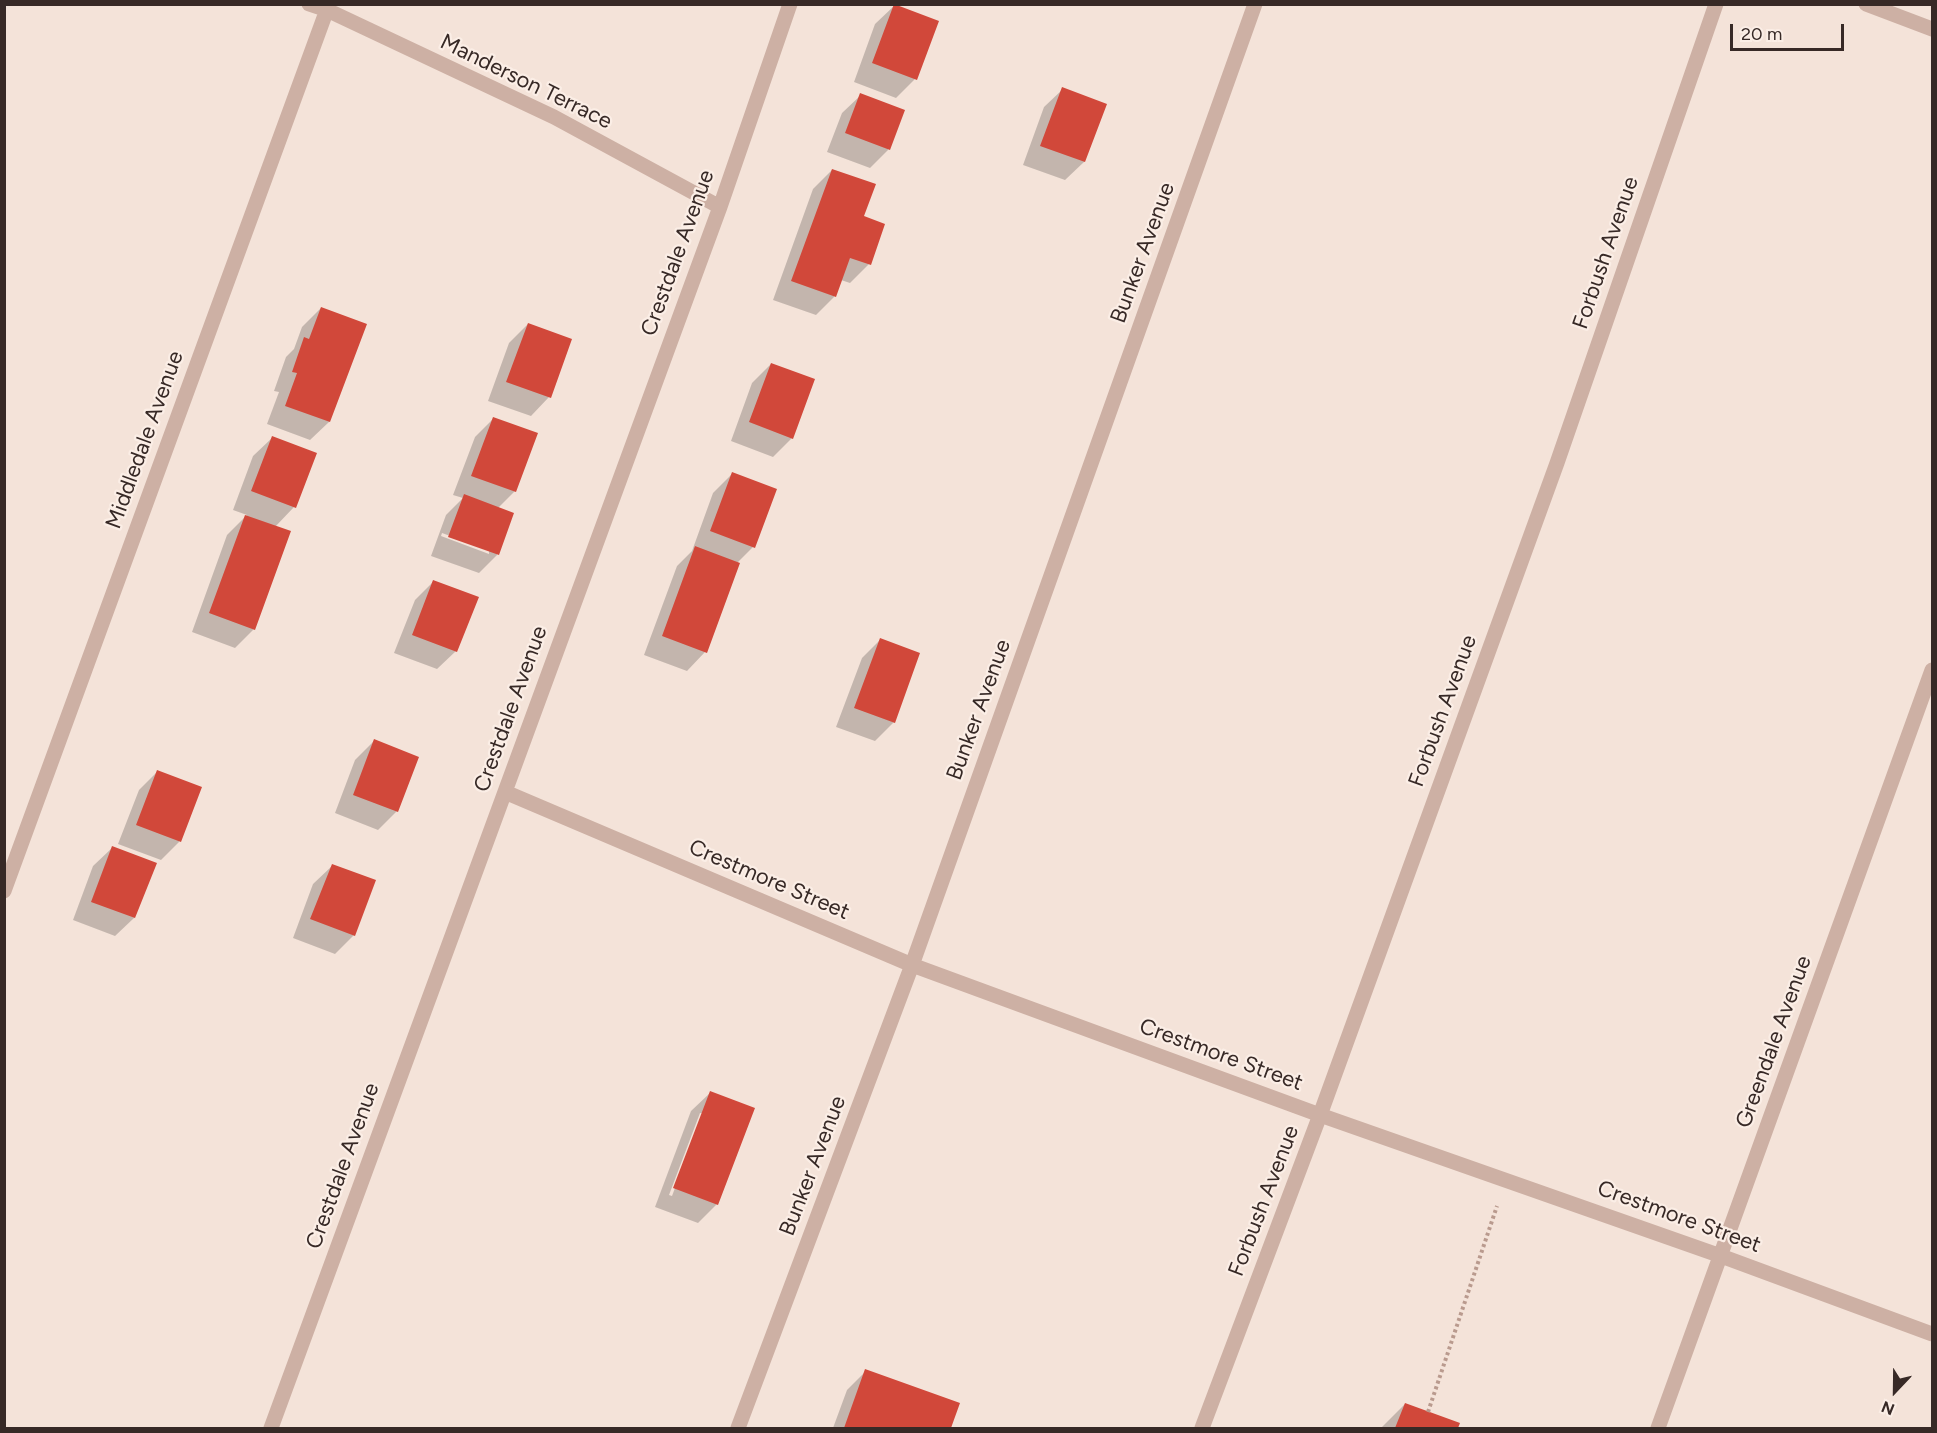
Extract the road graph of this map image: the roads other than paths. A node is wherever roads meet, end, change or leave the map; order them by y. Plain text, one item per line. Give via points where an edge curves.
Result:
1 (309, 4) edge
2 (790, 4) edge
3 (1256, 4) edge
4 (1716, 4) edge
5 (1866, 4) edge
6 (328, 7) edge
7 (1932, 29) edge
8 (720, 207) junction
9 (1932, 670) edge
10 (505, 792) junction
11 (4, 891) edge
12 (912, 965) junction
13 (1320, 1115) junction
14 (1721, 1256) junction
15 (1932, 1334) edge
16 (271, 1428) edge
17 (738, 1428) edge
18 (1202, 1428) edge
19 (1658, 1428) edge

1 - 6 street, Manderson Terrace
2 - 8 street, Crestdale Avenue
3 - 12 street, Bunker Avenue
4 - 13 street, Forbush Avenue via 1557,463
5 - 7 street
6 - 8 street, Manderson Terrace via 554,117
6 - 11 street, Middledale Avenue
8 - 10 street, Crestdale Avenue
9 - 14 street, Greendale Avenue
10 - 12 street, Crestmore Street
10 - 16 street, Crestdale Avenue
12 - 13 street, Crestmore Street
12 - 17 street, Bunker Avenue
13 - 14 street, Crestmore Street
13 - 18 street, Forbush Avenue
14 - 15 street, Crestmore Street
14 - 19 street, Greendale Avenue

